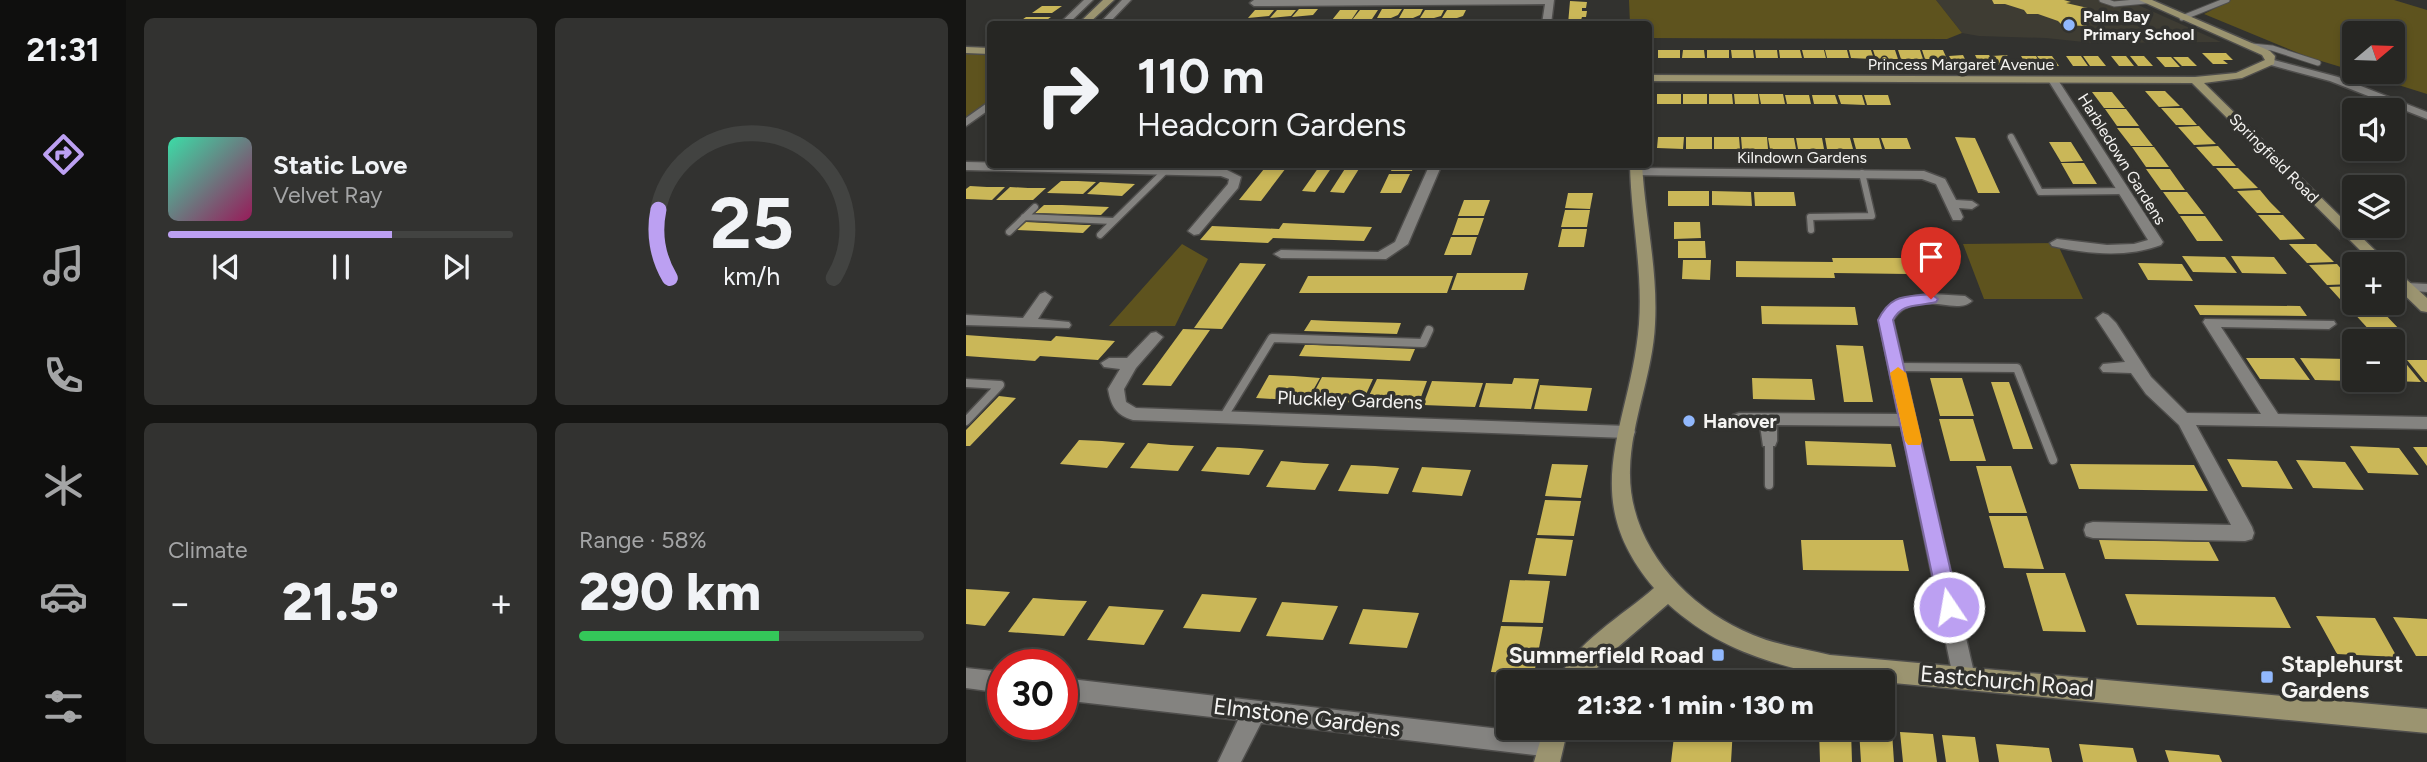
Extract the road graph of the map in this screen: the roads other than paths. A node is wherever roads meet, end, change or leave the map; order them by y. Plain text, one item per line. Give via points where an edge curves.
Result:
1 (1089, 0) edge
2 (2102, 0) edge
3 (2227, 0) edge
4 (1126, 1) edge
5 (1550, 1) edge
6 (2145, 1) edge
7 (1107, 2) edge
8 (1254, 3) edge
9 (1072, 16) junction
10 (1091, 16) junction
11 (2182, 18) junction
12 (1066, 21) edge
13 (1086, 21) edge
14 (1106, 21) edge
15 (1547, 21) edge
16 (966, 44) edge
17 (987, 45) edge
18 (2252, 46) junction
19 (966, 50) edge
20 (987, 51) edge
21 (2270, 62) junction
22 (2318, 63) dead end
23 (1652, 78) edge
24 (2053, 80) junction
25 (2195, 80) junction
26 (987, 106) edge
27 (2427, 116) edge
28 (966, 123) edge
29 (2011, 137) dead end
30 (966, 166) edge
31 (987, 166) edge
32 (1066, 168) edge
33 (1434, 168) edge
34 (1636, 168) edge
35 (1166, 170) junction
36 (1863, 173) junction
37 (2123, 191) junction
38 (1972, 205) dead end
39 (1035, 206) dead end
40 (1024, 217) junction
41 (1113, 221) junction
42 (1811, 230) dead end
43 (1194, 231) dead end
44 (1009, 232) dead end
45 (1100, 235) dead end
46 (2057, 243) dead end
47 (2370, 252) edge
48 (1281, 254) dead end
49 (2407, 288) joint
50 (2427, 288) edge
51 (1045, 297) dead end
52 (1965, 301) dead end
53 (2427, 307) edge
54 (2103, 318) dead end
55 (966, 320) edge
56 (1028, 322) junction
57 (2329, 324) dead end
58 (1064, 325) dead end
59 (1429, 330) dead end
60 (1156, 337) dead end
61 (1109, 363) dead end
62 (1131, 364) junction
63 (1897, 367) junction
64 (2137, 367) junction
65 (2108, 368) dead end
66 (966, 383) edge
67 (1224, 416) junction
68 (1739, 419) dead end
69 (1768, 419) junction
70 (2187, 419) junction
71 (1909, 420) junction
72 (966, 421) edge
73 (2273, 421) junction
74 (2427, 423) edge
75 (1626, 432) junction
76 (1769, 441) joint
77 (2053, 460) dead end
78 (1769, 485) dead end
79 (2093, 530) dead end
80 (1668, 590) junction
81 (1577, 670) edge
82 (1964, 677) junction
83 (966, 678) edge
84 (987, 680) edge
85 (1078, 691) edge
86 (1255, 711) junction
87 (2427, 721) edge
88 (1551, 745) edge
89 (1229, 762) edge

1 - 9 street
2 - 6 lane via 2114,4
3 - 11 lane
4 - 7 street
4 - 14 street
5 - 8 street
5 - 15 street
6 - 11 street
7 - 10 street
9 - 10 street
9 - 12 street
10 - 13 street
11 - 18 street
16 - 17 street
18 - 21 street via 2266,53
18 - 22 lane
19 - 20 street
21 - 25 street, Princess Margaret Avenue via 2238,76
21 - 27 street via 2334,79
23 - 24 street, Princess Margaret Avenue
24 - 25 street, Princess Margaret Avenue
24 - 37 street, Harbledown Gardens
25 - 47 street, Springfield Road
26 - 28 street
29 - 37 lane via 2040,192
30 - 31 street
32 - 35 street
33 - 48 street via 1405,236 1393,251 1381,256
34 - 36 street, Kilndown Gardens
34 - 75 street, Eastchurch Road via 1647,323
35 - 41 lane
35 - 43 street via 1223,172 1235,177 1234,185
36 - 38 street, Kilndown Gardens via 1935,178 1954,211
36 - 42 lane via 1872,216 1810,217
37 - 46 street, Harbledown Gardens via 2156,242 2146,247
39 - 40 lane
40 - 41 lane
40 - 44 lane
41 - 45 lane
49 - 50 street
49 - 53 street
51 - 56 street
52 - 63 street via 1928,291 1891,308 1886,320
54 - 64 street via 2119,334
55 - 56 street
56 - 58 street
57 - 73 street via 2210,322
59 - 67 lane via 1423,343 1272,338
60 - 62 street, Pluckley Gardens
61 - 62 street
62 - 67 street, Pluckley Gardens via 1116,389 1119,405 1133,414
63 - 71 street
63 - 77 lane via 2017,368
64 - 65 street
64 - 70 street via 2166,405
66 - 72 lane via 1000,386
67 - 75 street, Pluckley Gardens
68 - 69 street
69 - 71 street
69 - 76 street
70 - 73 street
70 - 79 street via 2245,533
71 - 82 street
73 - 74 street
75 - 80 street, Eastchurch Road via 1620,471 1622,508 1639,548
76 - 78 lane
80 - 81 street
80 - 82 street, Eastchurch Road via 1704,620 1742,642 1788,657 1830,666
82 - 87 street, Eastchurch Road
83 - 84 street
85 - 86 street, Elmstone Gardens
86 - 88 street, Elmstone Gardens
86 - 89 street

